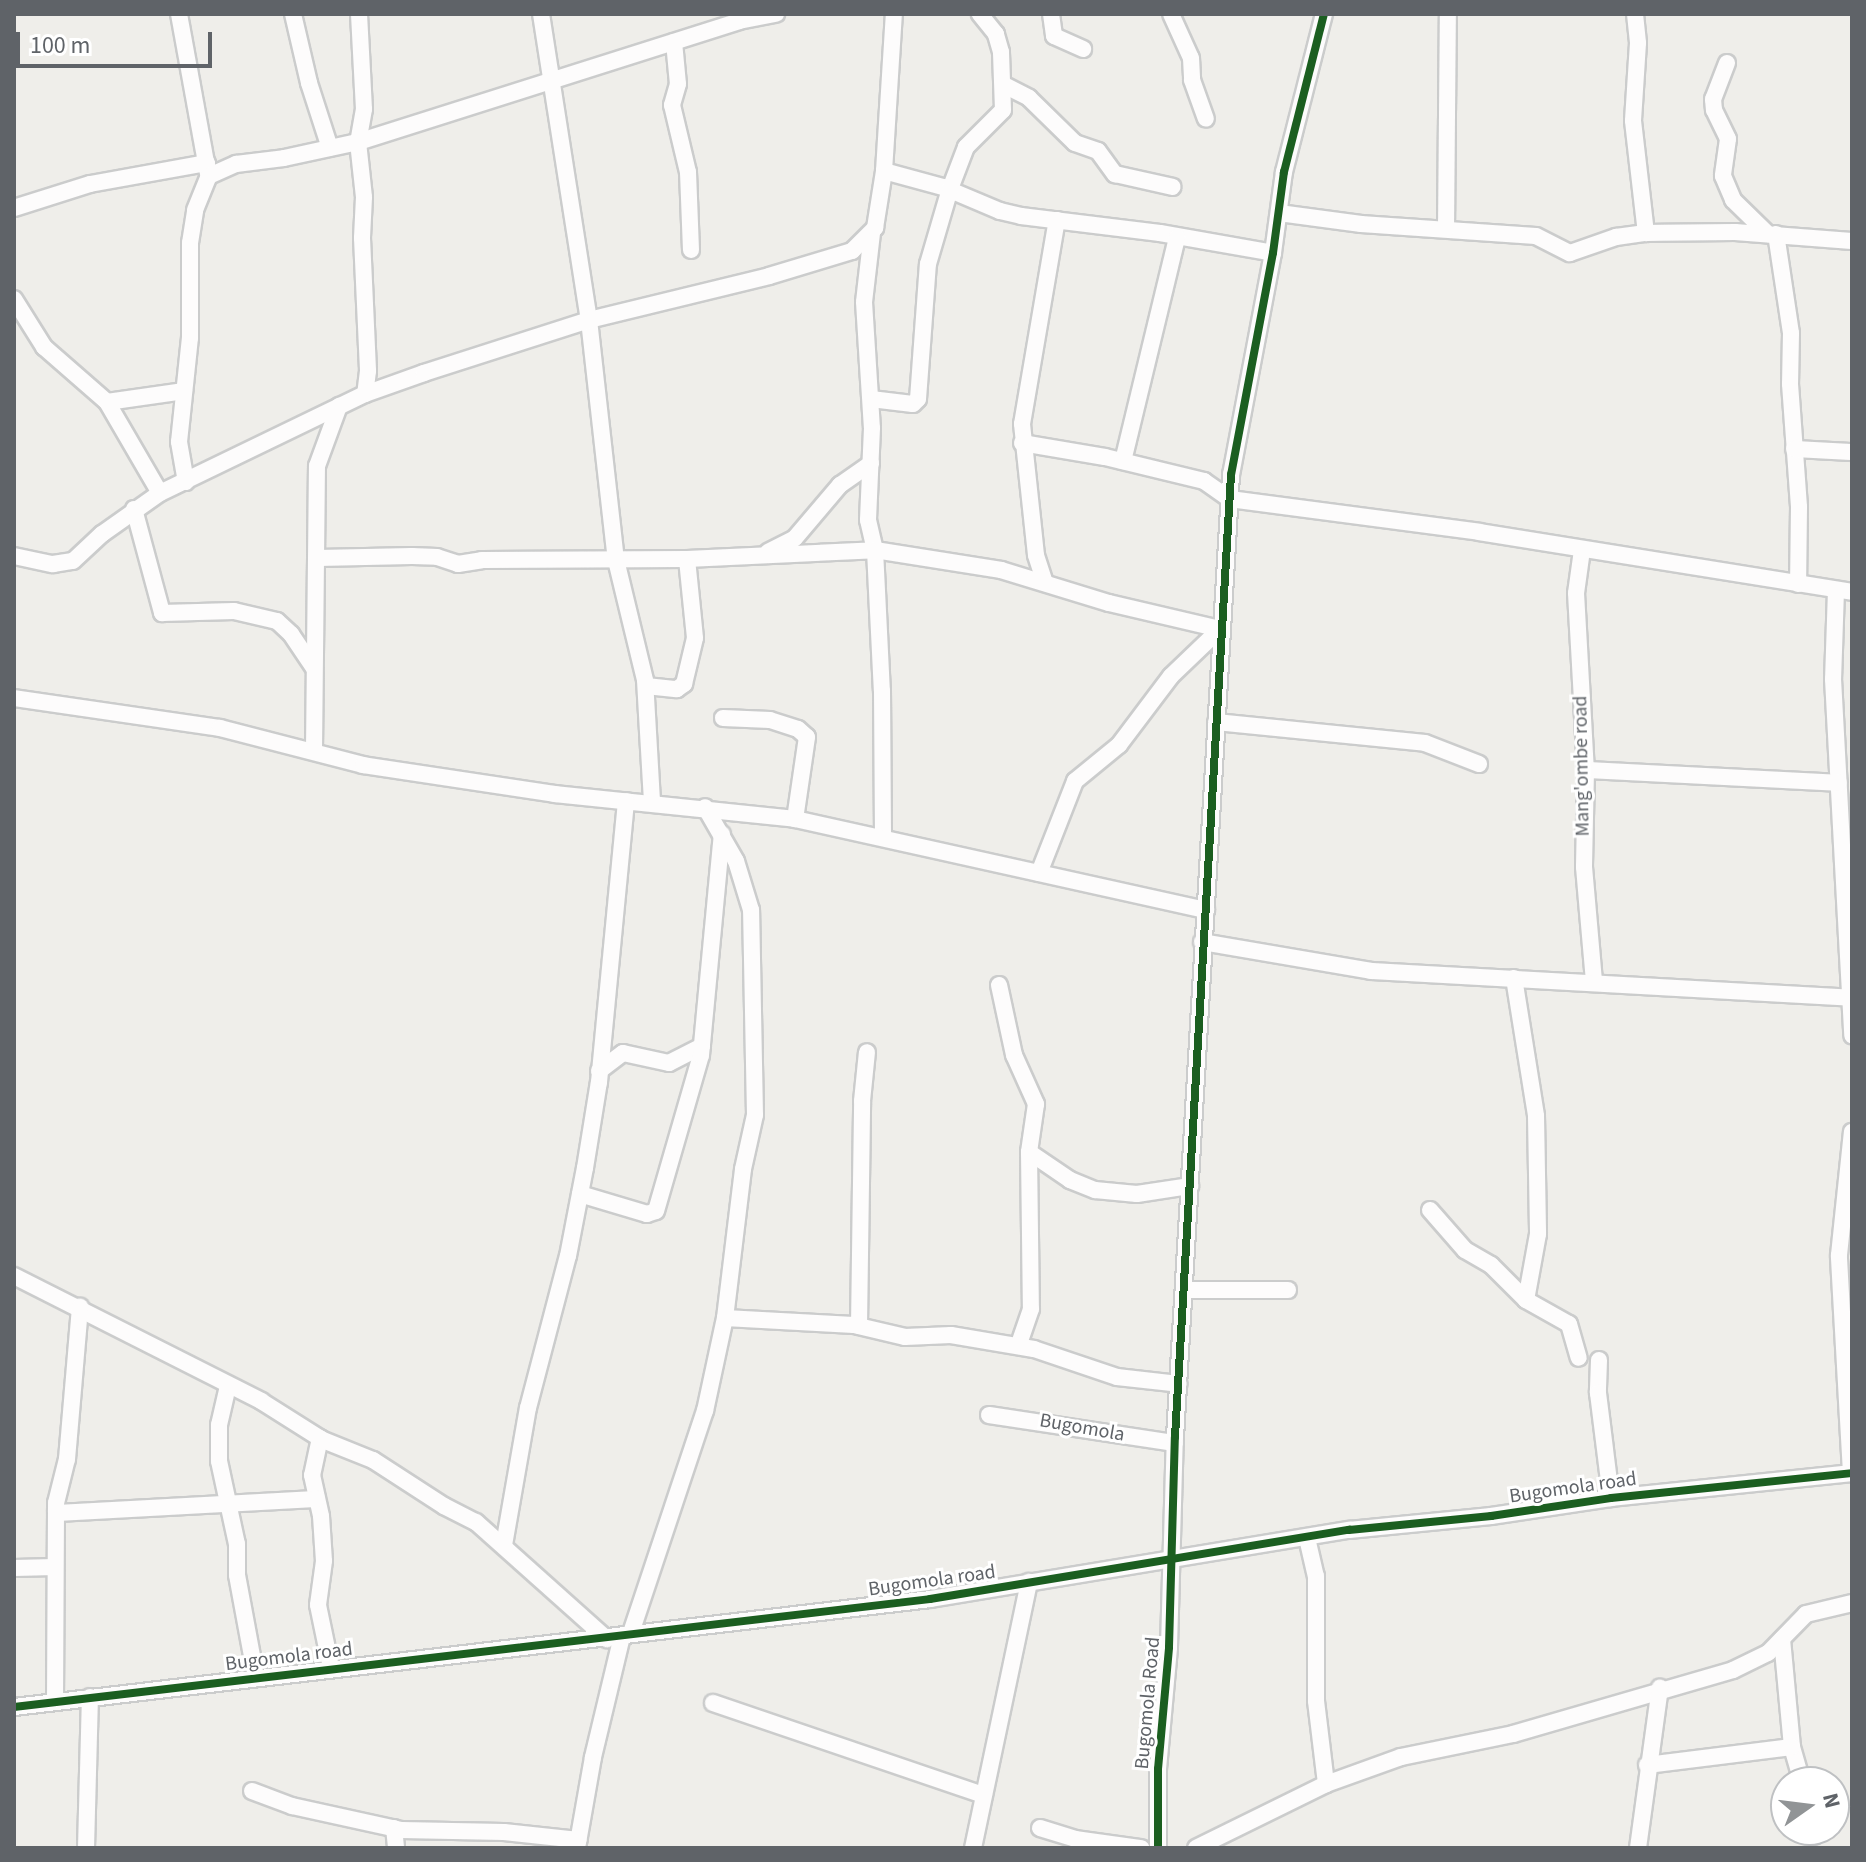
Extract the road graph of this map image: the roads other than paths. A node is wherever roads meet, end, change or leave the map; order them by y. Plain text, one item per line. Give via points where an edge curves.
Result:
1 (179, 14) edge
2 (293, 14) edge
3 (359, 14) edge
4 (541, 14) edge
5 (776, 14) edge
6 (894, 14) edge
7 (980, 14) edge
8 (1051, 14) edge
9 (1171, 14) edge
10 (1324, 14) edge
11 (1448, 14) edge
12 (1635, 14) edge
13 (751, 16) edge
14 (674, 42) junction
15 (1083, 49) dead end
16 (1727, 63) dead end
17 (554, 82) junction
18 (1004, 85) junction
19 (1206, 119) dead end
20 (358, 142) junction
21 (330, 148) junction
22 (208, 170) junction
23 (884, 171) junction
24 (1173, 187) dead end
25 (950, 189) junction
26 (14, 208) edge
27 (1279, 213) junction
28 (1057, 220) junction
29 (1446, 229) junction
30 (872, 233) junction
31 (1646, 233) junction
32 (1772, 234) junction
33 (1177, 237) junction
34 (1852, 241) edge
35 (691, 250) dead end
36 (1273, 253) junction
37 (14, 299) edge
38 (589, 320) junction
39 (184, 391) junction
40 (365, 394) junction
41 (871, 399) junction
42 (107, 402) junction
43 (339, 406) junction
44 (1022, 443) junction
45 (1794, 449) junction
46 (1852, 452) edge
47 (1123, 461) junction
48 (871, 463) junction
49 (186, 482) junction
50 (160, 493) junction
51 (1230, 499) junction
52 (134, 509) junction
53 (875, 550) junction
54 (1582, 550) junction
55 (14, 556) edge
56 (759, 557) junction
57 (318, 558) junction
58 (687, 559) junction
59 (616, 560) junction
60 (1044, 580) junction
61 (1798, 584) junction
62 (1844, 591) edge
63 (1220, 629) junction
64 (313, 667) junction
65 (646, 686) junction
66 (14, 698) edge
67 (723, 718) dead end
68 (1216, 722) junction
69 (314, 750) junction
70 (1479, 764) dead end
71 (1586, 770) junction
72 (1839, 783) junction
73 (626, 801) junction
74 (652, 802) junction
75 (705, 807) junction
76 (795, 819) junction
77 (722, 834) junction
78 (883, 836) junction
79 (1039, 873) junction
80 (1206, 910) junction
81 (1202, 942) junction
82 (1514, 978) junction
83 (1594, 982) junction
84 (999, 985) dead end
85 (1851, 998) edge
86 (1852, 1035) edge
87 (702, 1046) junction
88 (867, 1052) dead end
89 (599, 1071) junction
90 (1852, 1132) edge
91 (1029, 1152) junction
92 (1190, 1186) junction
93 (580, 1194) junction
94 (1430, 1210) dead end
95 (14, 1276) edge
96 (1185, 1290) junction
97 (1288, 1290) dead end
98 (1848, 1298) edge
99 (1526, 1300) junction
100 (80, 1307) junction
101 (725, 1318) junction
102 (859, 1326) junction
103 (1018, 1346) junction
104 (1579, 1358) dead end
105 (1599, 1360) dead end
106 (1179, 1384) junction
107 (228, 1386) junction
108 (989, 1415) dead end
109 (320, 1438) junction
110 (1175, 1443) junction
111 (1852, 1473) edge
112 (1611, 1498) junction
113 (317, 1499) junction
114 (228, 1506) junction
115 (56, 1513) junction
116 (1307, 1538) junction
117 (504, 1545) junction
118 (1172, 1561) junction
119 (55, 1567) junction
120 (14, 1568) edge
121 (1029, 1582) junction
122 (1852, 1603) edge
123 (620, 1636) junction
124 (1782, 1639) junction
125 (331, 1668) junction
126 (256, 1678) junction
127 (1660, 1688) junction
128 (90, 1697) junction
129 (55, 1702) junction
130 (713, 1703) dead end
131 (14, 1707) edge
132 (1792, 1747) junction
133 (1647, 1765) junction
134 (1797, 1766) edge
135 (1326, 1784) junction
136 (252, 1791) dead end
137 (984, 1795) junction
138 (394, 1828) junction
139 (1040, 1828) dead end
140 (470, 1840) edge
141 (578, 1844) edge
142 (86, 1848) edge
143 (396, 1848) edge
144 (973, 1848) edge
145 (1141, 1848) edge
146 (1158, 1848) edge
147 (1196, 1848) edge
148 (1638, 1848) edge

1 - 22 street
2 - 21 street
3 - 20 street via 364,109
4 - 17 street
5 - 13 street
6 - 23 street
7 - 18 street via 996,34
8 - 15 street via 1054,36
9 - 19 street via 1191,58 1192,80
10 - 27 street, Bugomola Road via 1296,116
11 - 29 street
12 - 31 street via 1633,121
13 - 14 street
14 - 17 street
14 - 35 street via 678,84 672,105 688,172
16 - 32 street via 1713,99 1728,139 1723,176 1733,200
17 - 20 street
17 - 38 street
18 - 24 street via 1029,98 1075,143 1098,151 1115,174
18 - 25 street via 1003,110 966,147
20 - 21 street
20 - 40 street via 364,197
21 - 22 street
22 - 26 street via 90,184
22 - 39 street via 190,243
23 - 25 street
23 - 30 street
25 - 28 street via 1000,211
25 - 41 street via 928,264 918,399 913,404
27 - 29 street
27 - 36 street, Bugomola Road
28 - 33 street
28 - 44 street
29 - 31 street via 1536,236 1570,253
30 - 38 street via 852,251 827,261
30 - 41 street via 864,302
31 - 32 street
32 - 34 street
32 - 45 street via 1791,333
33 - 36 street
33 - 47 street
36 - 51 street, Bugomola Road
37 - 42 street via 44,347
38 - 40 street
38 - 59 street
39 - 42 street
39 - 49 street via 179,442
40 - 43 street
41 - 48 street
42 - 50 street
43 - 49 street
43 - 57 street via 318,458
44 - 47 street
44 - 60 street
45 - 46 street
45 - 61 street
47 - 51 street via 1204,481
48 - 53 street via 868,520
48 - 56 street via 840,485 795,538
49 - 50 street
50 - 52 street
51 - 54 street
51 - 63 street, Bugomola Road
52 - 55 street via 73,561 53,564
52 - 64 street via 162,613 234,611 277,621
53 - 56 street
53 - 60 street
53 - 78 street
54 - 61 street
54 - 71 street, Mang'ombe road via 1576,593
56 - 58 street
57 - 59 street via 437,557 458,564
57 - 64 street
58 - 59 street
58 - 65 street via 695,638 684,684 677,689
59 - 65 street
60 - 63 street via 1109,603
61 - 62 street
62 - 72 street via 1833,679
63 - 68 street, Bugomola Road
63 - 79 street via 1171,676 1119,745 1075,781
64 - 69 street
65 - 74 street
66 - 69 street via 220,728
67 - 76 street via 770,720 807,737
68 - 70 street via 1425,743
68 - 80 street, Bugomola Road
69 - 73 street via 363,765
71 - 72 street
71 - 83 street, Mang'ombe road via 1584,867
72 - 85 street
73 - 74 street
73 - 89 street
74 - 75 street
75 - 76 street
75 - 77 street
76 - 78 street
77 - 87 street
77 - 101 street via 746,885 751,910 755,1101
78 - 79 street
79 - 80 street
80 - 81 street, Bugomola Road
81 - 82 street via 1339,968
81 - 92 street, Bugomola Road
82 - 83 street
82 - 99 street via 1536,1116 1538,1234
83 - 85 street
84 - 91 street via 1014,1055 1036,1097
85 - 86 street
87 - 89 street via 669,1063 623,1053
87 - 93 street via 655,1213
88 - 102 street
89 - 93 street
90 - 98 street via 1839,1255
91 - 92 street via 1095,1190 1137,1194
91 - 103 street via 1031,1303
92 - 96 street, Bugomola Road
93 - 117 street via 528,1408
94 - 99 street via 1465,1250 1491,1265
95 - 100 street
96 - 97 street
96 - 106 street, Bugomola Road
98 - 111 street
99 - 104 street via 1569,1324
100 - 107 street
100 - 115 street via 67,1459
101 - 102 street
101 - 123 street via 705,1411
102 - 103 street via 905,1337 951,1335
103 - 106 street via 1117,1377
105 - 112 street
106 - 110 street, Bugomola Road
107 - 109 street
107 - 114 street via 218,1441
108 - 110 street, Bugomola
109 - 113 street via 312,1475
109 - 117 street via 395,1473
110 - 118 street, Bugomola Road
111 - 112 street, Bugomola road
112 - 116 street, Bugomola road
113 - 114 street
113 - 125 street via 324,1561 318,1607
114 - 115 street
114 - 126 street
115 - 119 street
116 - 118 street, Bugomola road
116 - 135 street via 1316,1576 1316,1701
117 - 123 street
118 - 121 street, Bugomola road
118 - 146 street, Bugomola Road
119 - 120 street
119 - 129 street
121 - 123 street, Bugomola road
121 - 137 street
122 - 124 street via 1806,1614
123 - 125 street, Bugomola road
123 - 141 street
124 - 127 street via 1768,1653 1733,1670
124 - 132 street
125 - 126 street, Bugomola road
126 - 128 street, Bugomola road
127 - 133 street
127 - 135 street via 1513,1734 1401,1757
128 - 129 street, Bugomola road
128 - 142 street
129 - 131 street, Bugomola road
130 - 137 street
132 - 133 street
132 - 134 street
133 - 148 street
135 - 147 street
136 - 138 street via 292,1806
137 - 144 street
138 - 140 street
138 - 143 street
139 - 145 street
140 - 141 street

